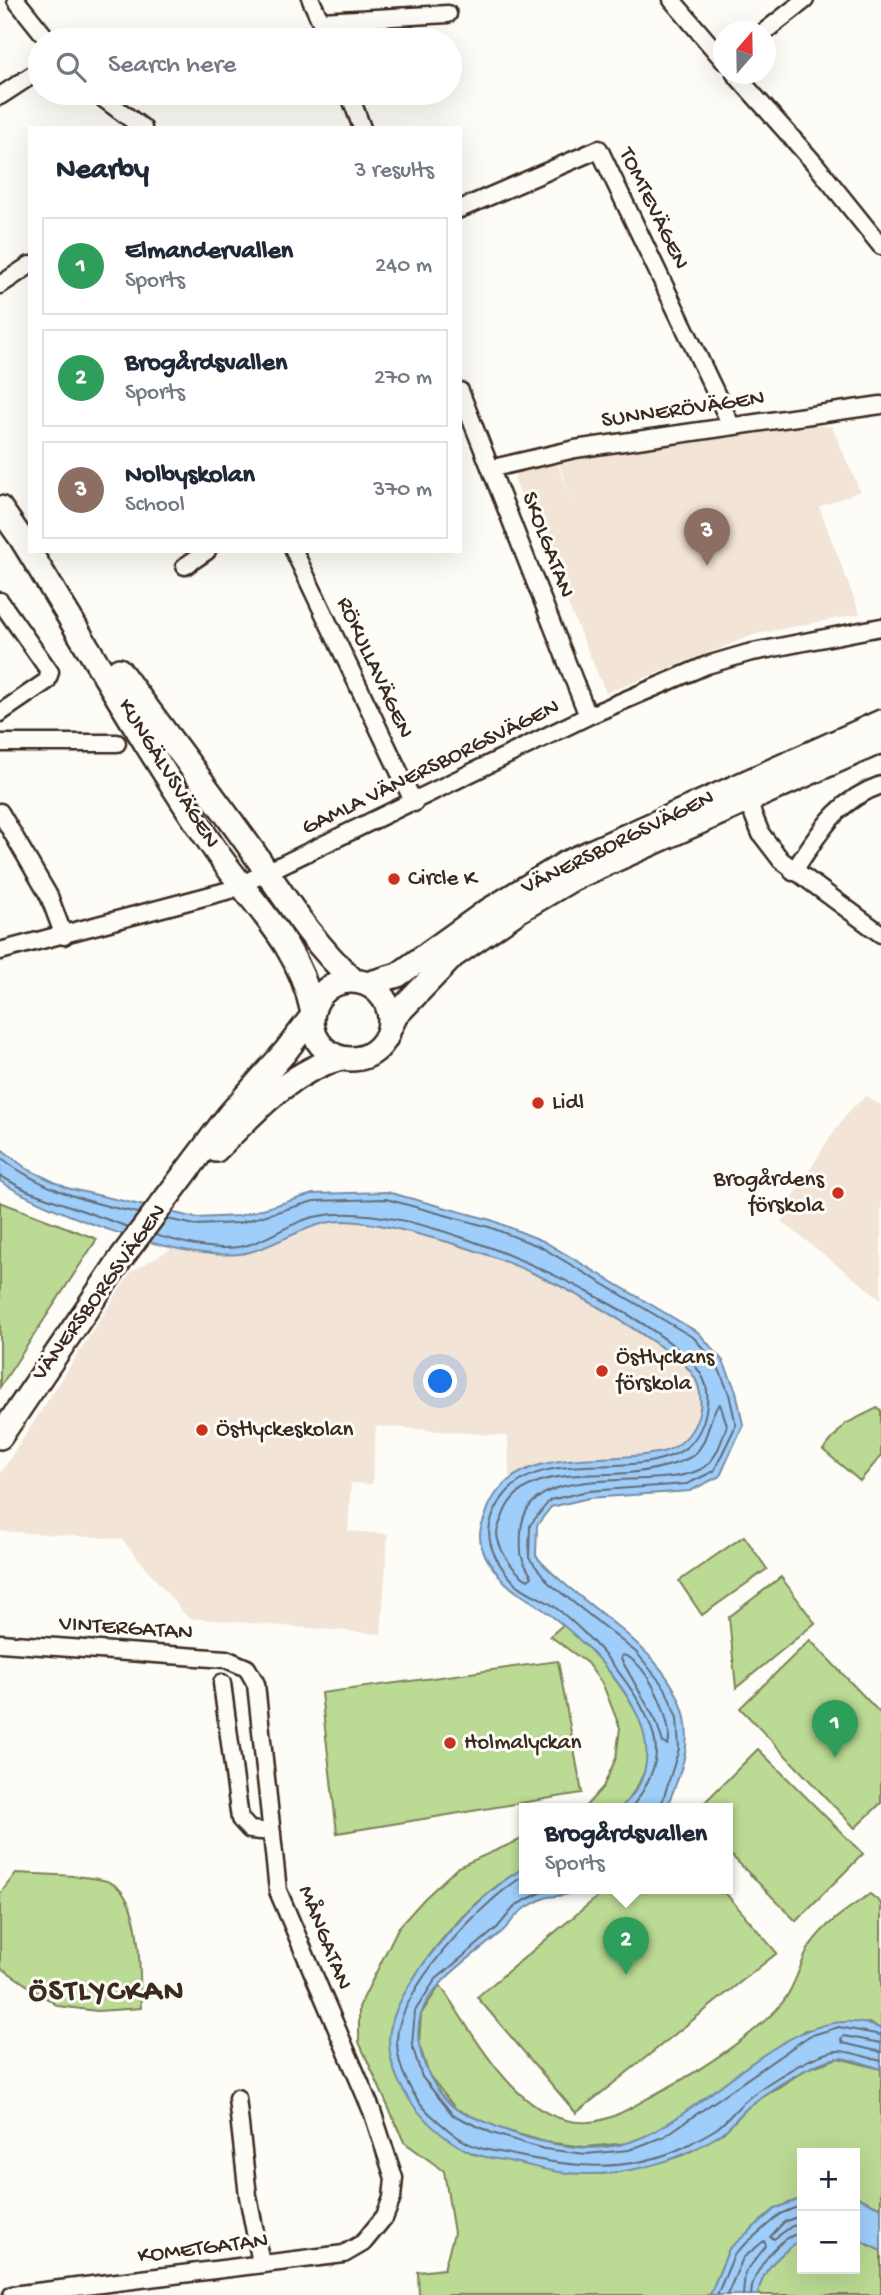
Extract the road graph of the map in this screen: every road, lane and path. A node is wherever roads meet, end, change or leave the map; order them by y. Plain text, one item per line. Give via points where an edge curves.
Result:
1 (16, 0) edge
2 (311, 0) edge
3 (672, 0) edge
4 (805, 0) edge
5 (448, 15) dead end
6 (321, 21) junction
7 (776, 23) edge
8 (38, 28) edge
9 (324, 28) edge
10 (713, 49) edge
11 (28, 78) edge
12 (744, 84) edge
13 (0, 96) edge
14 (112, 105) edge
15 (353, 105) edge
16 (140, 126) edge
17 (361, 126) edge
18 (462, 208) edge
19 (881, 246) edge
20 (28, 266) edge
21 (0, 285) edge
22 (462, 396) edge
23 (881, 405) edge
24 (731, 425) junction
25 (492, 468) junction
26 (0, 508) edge
27 (27, 546) edge
28 (31, 553) edge
29 (32, 553) edge
30 (204, 553) edge
31 (295, 553) edge
32 (185, 566) dead end
33 (0, 601) edge
34 (881, 626) edge
35 (0, 713) edge
36 (588, 716) junction
37 (881, 722) edge
38 (881, 741) edge
39 (0, 743) edge
40 (117, 743) dead end
41 (881, 785) edge
42 (744, 792) junction
43 (414, 803) junction
44 (0, 812) edge
45 (268, 872) junction
46 (793, 872) junction
47 (242, 885) junction
48 (881, 934) edge
49 (64, 936) junction
50 (1, 951) edge
51 (360, 982) junction
52 (312, 1013) junction
53 (389, 1029) junction
54 (341, 1058) junction
55 (179, 1186) junction
56 (0, 1437) edge
57 (0, 1643) edge
58 (247, 1668) joint
59 (222, 1683) dead end
60 (272, 1832) junction
61 (237, 2098) dead end
62 (385, 2216) joint
63 (260, 2258) dead end
64 (12, 2295) edge

1 - 8 street
2 - 6 street
3 - 10 street
4 - 7 street
5 - 6 street
6 - 9 street
11 - 13 street
12 - 19 street
14 - 16 street
15 - 17 street
18 - 24 street, TOMTEVÄGEN via 599,149
20 - 21 street
22 - 25 street, SKOLGATAN
23 - 24 street, SUNNERÖVÄGEN
24 - 25 street, SUNNERÖVÄGEN via 575,449
25 - 36 street, SKOLGATAN
26 - 27 main road, KUNGÄLVSVÄGEN
28 - 47 main road, KUNGÄLVSVÄGEN via 213,847
29 - 45 main road, KUNGÄLVSVÄGEN
30 - 32 street
31 - 43 street, RÖKULLAVÄGEN
33 - 35 street via 50,677
34 - 36 street, GAMLA VÄNERSBORGSVÄGEN via 707,665
36 - 43 street, GAMLA VÄNERSBORGSVÄGEN
37 - 42 main road, VÄNERSBORGSVÄGEN
38 - 42 main road, VÄNERSBORGSVÄGEN
39 - 40 street
41 - 46 street via 850,798
42 - 46 street via 761,834
42 - 51 main road, VÄNERSBORGSVÄGEN via 566,863 398,975
42 - 53 main road, VÄNERSBORGSVÄGEN via 518,911 453,956 396,1015
43 - 45 street, GAMLA VÄNERSBORGSVÄGEN
44 - 49 street via 43,884
45 - 47 street, GAMLA VÄNERSBORGSVÄGEN
45 - 51 main road, KUNGÄLVSVÄGEN via 327,957
46 - 48 street
47 - 49 street, GAMLA VÄNERSBORGSVÄGEN
47 - 52 main road, KUNGÄLVSVÄGEN via 290,947
49 - 50 street, GAMLA VÄNERSBORGSVÄGEN
51 - 52 main road via 332,985 323,991
51 - 53 main road via 386,1002
52 - 54 main road via 318,1044
52 - 55 main road, VÄNERSBORGSVÄGEN via 285,1052 229,1115
53 - 54 main road via 373,1053 352,1060
54 - 55 main road, VÄNERSBORGSVÄGEN via 301,1073 284,1085
55 - 56 main road, VÄNERSBORGSVÄGEN via 122,1257
57 - 58 street, VINTERGATAN via 226,1659
58 - 60 street, MÅNGATAN via 256,1684
59 - 60 street via 240,1819 250,1830
60 - 62 street, MÅNGATAN via 278,1891 372,2111 394,2178
61 - 63 street
62 - 64 street, KOMETGATAN via 363,2243 344,2254

